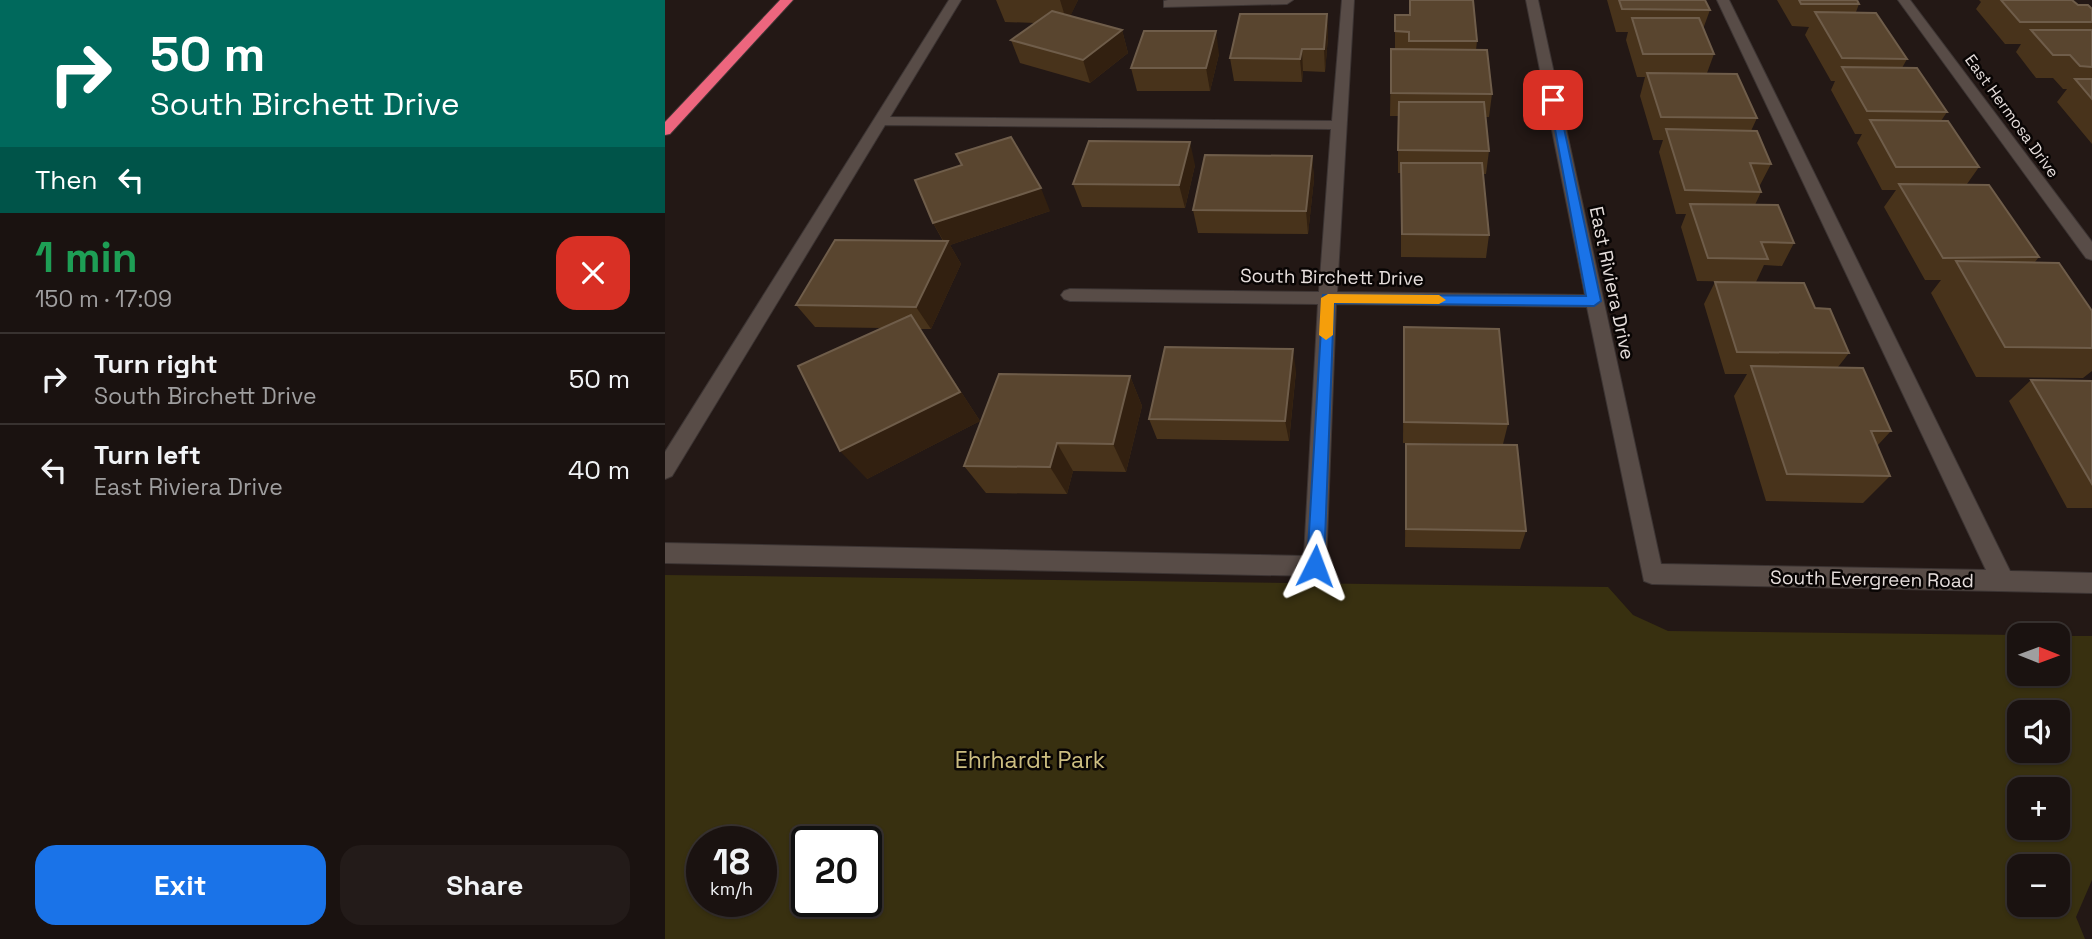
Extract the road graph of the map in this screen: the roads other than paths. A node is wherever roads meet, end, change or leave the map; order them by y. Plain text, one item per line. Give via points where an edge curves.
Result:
1 (787, 0) edge
2 (955, 0) edge
3 (1287, 0) edge
4 (1348, 0) edge
5 (1532, 0) edge
6 (1723, 0) edge
7 (1904, 0) edge
8 (1168, 4) dead end
9 (879, 121) junction
10 (1338, 125) junction
11 (665, 131) edge
12 (2092, 254) edge
13 (1070, 295) dead end
14 (1328, 298) junction
15 (1594, 301) junction
16 (665, 470) edge
17 (665, 553) edge
18 (1653, 574) joint
19 (2003, 581) junction
20 (2092, 583) edge

1 - 11 highway
2 - 9 street
3 - 8 street
4 - 10 street
5 - 15 street, East Riviera Drive
6 - 19 street
7 - 12 street, East Hermosa Drive
9 - 10 street
9 - 16 street
10 - 14 street
13 - 14 street, South Birchett Drive
14 - 15 street, South Birchett Drive
14 - 17 street via 1315,566
15 - 18 street, East Riviera Drive
18 - 19 street, South Evergreen Road
19 - 20 street, South Evergreen Road

